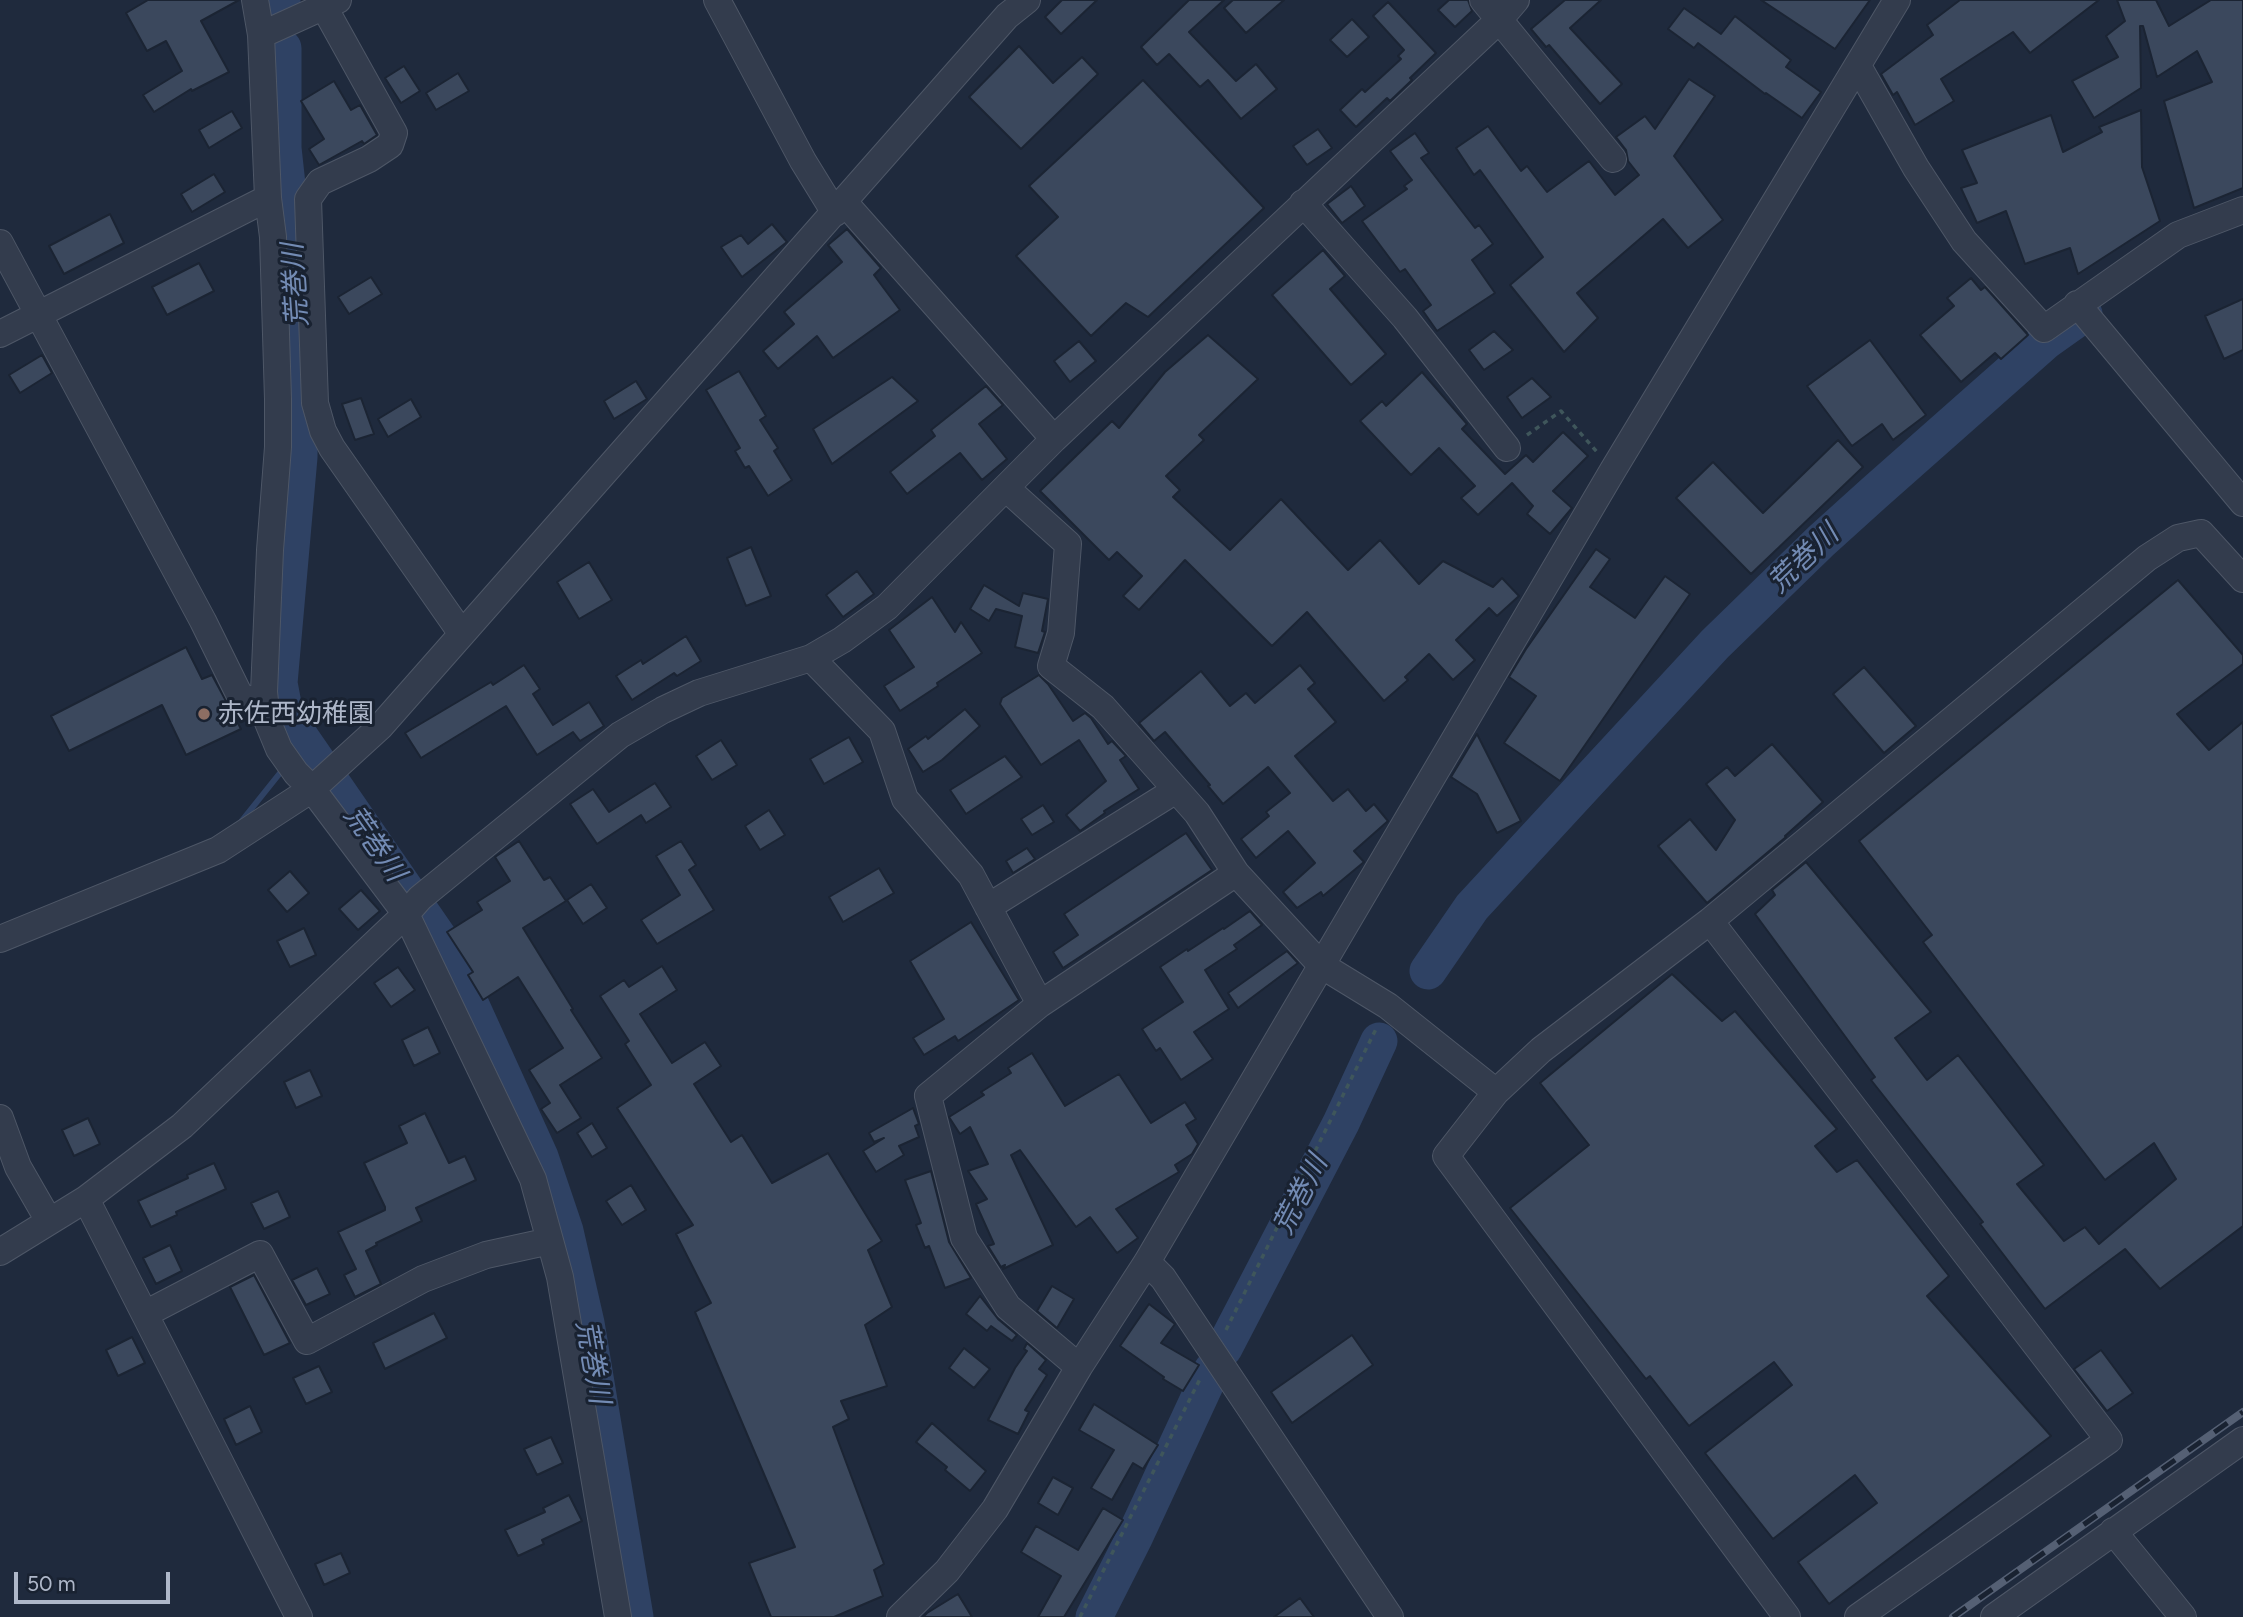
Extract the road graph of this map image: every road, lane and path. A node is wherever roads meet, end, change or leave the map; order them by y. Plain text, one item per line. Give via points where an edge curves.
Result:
1 (717, 0) edge
2 (1897, 0) edge
3 (1018, 3) edge
4 (331, 4) edge
5 (1499, 7) edge
6 (258, 11) edge
7 (1858, 66) junction
8 (1613, 159) dead end
9 (268, 198) junction
10 (1303, 202) junction
11 (839, 207) junction
12 (2243, 210) edge
13 (0, 243) edge
14 (2084, 312) junction
15 (38, 315) junction
16 (0, 334) edge
17 (1054, 439) junction
18 (1507, 448) joint
19 (1613, 470) junction
20 (1006, 488) junction
21 (2243, 503) edge
22 (2243, 579) edge
23 (462, 634) junction
24 (811, 658) junction
25 (266, 706) junction
26 (312, 789) junction
27 (1176, 790) junction
28 (1236, 873) junction
29 (412, 907) junction
30 (988, 907) junction
31 (1710, 921) junction
32 (0, 939) edge
33 (1321, 965) junction
34 (1040, 1004) junction
35 (1397, 1014) junction
36 (1496, 1092) junction
37 (0, 1118) edge
38 (86, 1199) junction
39 (49, 1221) junction
40 (550, 1241) junction
41 (0, 1252) edge
42 (1147, 1262) junction
43 (145, 1314) junction
44 (1213, 1354) junction
45 (1079, 1367) junction
46 (2243, 1440) edge
47 (2113, 1531) junction
48 (299, 1617) edge
49 (618, 1617) edge
50 (900, 1617) edge
51 (1080, 1617) edge
52 (1390, 1617) edge
53 (1787, 1617) edge
54 (1858, 1617) edge
55 (1994, 1617) edge
56 (2183, 1617) edge

1 - 11 street via 803,162
2 - 7 street
3 - 11 street
4 - 6 street
4 - 23 street via 394,133 390,145 320,182 308,199 316,403 332,448
5 - 8 street
5 - 10 street
6 - 9 street
7 - 14 street via 1916,168 1965,241 2044,329
7 - 19 street
9 - 15 street
9 - 25 street via 278,447 265,650
10 - 17 street
10 - 18 street via 1405,318
11 - 17 street
11 - 23 street
12 - 14 street via 2178,235 2125,273
13 - 15 street
14 - 21 street
15 - 16 street
15 - 25 street via 240,696
17 - 20 street
18 - 19 path via 1561,411
19 - 33 street
20 - 24 street via 887,607
20 - 27 street via 1068,544 1061,633 1051,666 1103,707
22 - 31 street via 2202,533 2178,538 2147,558
23 - 26 street via 380,727
24 - 29 street via 698,693 631,729
24 - 30 street via 882,731 905,799 971,875
25 - 26 street via 279,748
26 - 29 street
26 - 32 street via 218,850
27 - 28 street via 1197,813
27 - 30 street
28 - 33 street
28 - 34 street
29 - 38 street via 182,1126
29 - 40 street via 533,1179
30 - 34 street
31 - 36 street via 1541,1050
31 - 54 street via 2109,1440
33 - 35 street
33 - 42 street
34 - 45 street via 928,1096 964,1238 1008,1307
35 - 36 street
35 - 44 path
36 - 53 street via 1446,1156
37 - 39 street via 18,1167
38 - 39 street
38 - 43 street
39 - 41 street
40 - 43 street via 486,1255 423,1279 307,1341 260,1254
40 - 49 street
42 - 44 street via 1163,1278
42 - 45 street
43 - 48 street
44 - 51 path
44 - 52 street
45 - 50 street via 995,1509 947,1571
46 - 47 street
47 - 55 street
47 - 56 street

